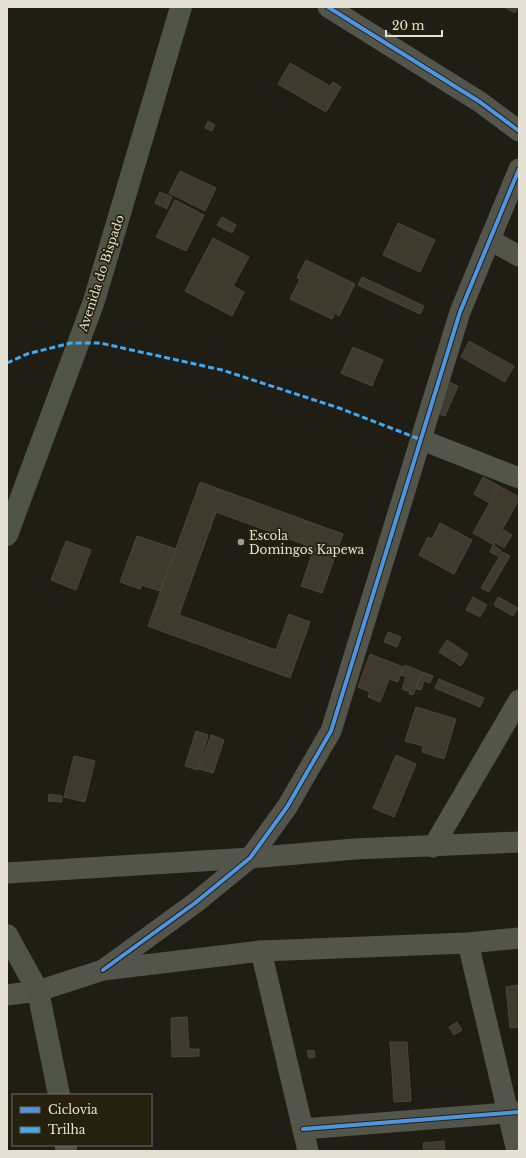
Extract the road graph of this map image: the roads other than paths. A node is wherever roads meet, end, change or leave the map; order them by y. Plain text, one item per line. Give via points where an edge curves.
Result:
1 (181, 7) edge
2 (328, 7) edge
3 (519, 131) edge
4 (519, 169) edge
5 (490, 240) junction
6 (519, 256) edge
7 (422, 440) junction
8 (519, 478) edge
9 (7, 535) edge
10 (519, 700) edge
11 (519, 842) edge
12 (433, 847) junction
13 (250, 858) junction
14 (7, 873) edge
15 (7, 935) edge
16 (519, 938) edge
17 (468, 943) junction
18 (261, 951) junction
19 (103, 970) junction
20 (38, 991) junction
21 (7, 995) edge
22 (59, 1094) edge
23 (514, 1112) edge
24 (303, 1129) junction
25 (308, 1151) edge
26 (517, 1151) edge

1 - 9 main road, Avenida do Bispado via 94,301
2 - 3 street via 480,102
4 - 5 street
5 - 6 street
5 - 7 street via 460,312
7 - 8 street
7 - 13 street via 331,732 287,807
10 - 12 street
11 - 12 street
12 - 13 street via 355,849
13 - 14 street
13 - 19 street via 195,903
15 - 20 main road
16 - 17 street
17 - 18 street
17 - 23 street
18 - 19 street
18 - 24 street
19 - 20 street
20 - 21 street
20 - 22 main road
23 - 24 street
23 - 26 street
24 - 25 street

